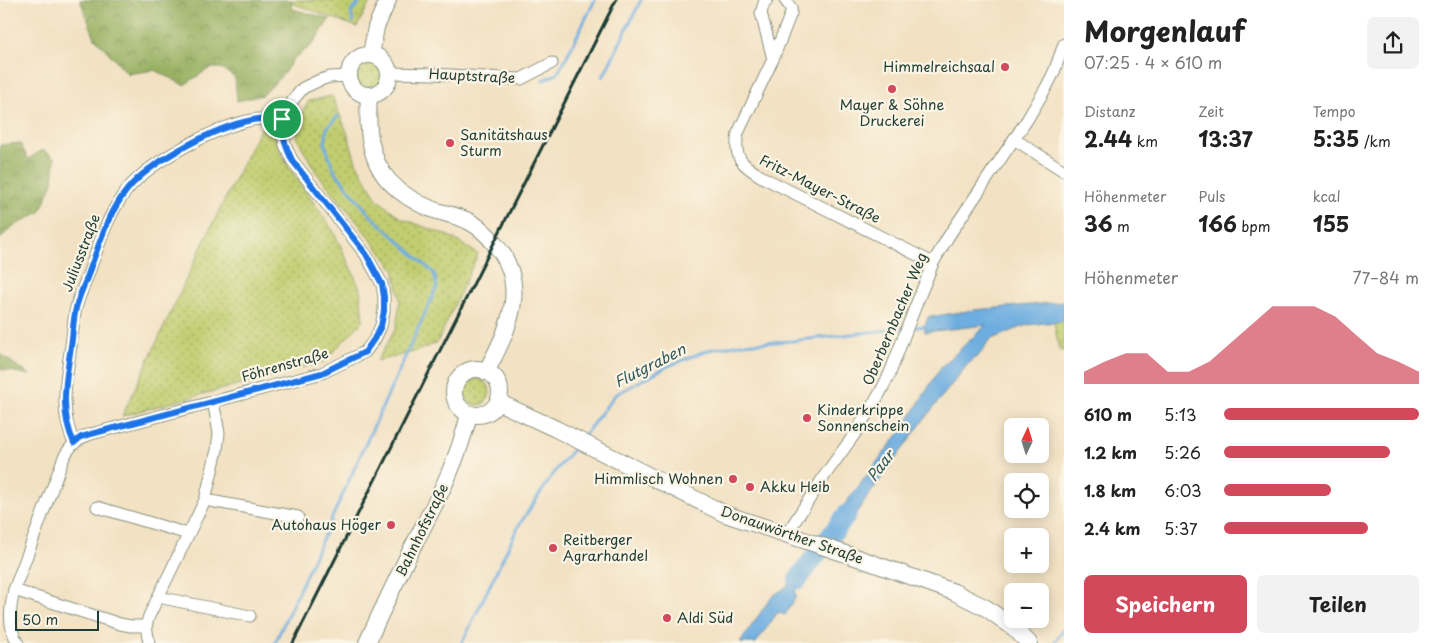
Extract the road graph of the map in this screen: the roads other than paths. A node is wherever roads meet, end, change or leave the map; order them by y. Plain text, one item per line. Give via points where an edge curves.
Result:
1 (388, 0) edge
2 (767, 0) edge
3 (785, 0) edge
4 (1064, 44) edge
5 (372, 55) junction
6 (773, 59) junction
7 (552, 63) dead end
8 (389, 73) junction
9 (349, 76) junction
10 (369, 95) junction
11 (282, 119) junction
12 (1014, 139) junction
13 (1064, 171) edge
14 (933, 263) junction
15 (486, 372) junction
16 (212, 401) junction
17 (498, 402) junction
18 (469, 414) junction
19 (74, 443) junction
20 (205, 500) junction
21 (97, 507) dead end
22 (298, 517) dead end
23 (188, 534) junction
24 (786, 535) junction
25 (14, 590) junction
26 (158, 597) junction
27 (250, 616) dead end
28 (146, 626) junction
29 (6, 632) edge
30 (1026, 640) edge
31 (18, 643) edge
32 (149, 643) edge
33 (366, 643) edge

1 - 5 main road via 376,27
2 - 6 street via 762,12
3 - 6 street, Fritz-Mayer-Straße via 791,13
4 - 12 street, Oberbernbacher Weg via 1047,86
5 - 8 main road via 384,61
5 - 9 main road via 364,55 354,62
6 - 14 street, Fritz-Mayer-Straße via 738,134 736,144 742,163 762,177
7 - 8 street, Hauptstraße via 521,79
8 - 10 main road via 389,80 381,92
9 - 10 main road via 356,90
9 - 11 street via 330,76 303,88
10 - 15 main road via 370,144 376,161 390,182 410,198 472,223 485,232 509,266 514,304 501,343
11 - 16 street, Föhrenstraße via 285,145 292,160 366,254 382,284 384,311 381,326 365,352 322,373
11 - 19 street, Juliusstraße via 253,120 214,132 156,165 134,182 121,198 108,223 76,308 65,392 66,420
12 - 13 street
12 - 14 street, Oberbernbacher Weg
14 - 24 street, Oberbernbacher Weg via 890,373 868,414
15 - 17 main road via 499,385
15 - 18 main road via 468,371 457,381 454,396 457,404
16 - 19 street, Föhrenstraße via 81,437
16 - 20 street via 219,432
17 - 18 main road via 483,414
17 - 24 main road, Donauwörther Straße via 725,514
18 - 33 main road, Bahnhofstraße via 443,488
19 - 25 street via 61,466
20 - 22 street
20 - 23 street
21 - 23 street
23 - 26 street
24 - 30 main road, Donauwörther Straße via 954,592 986,608
25 - 28 street via 120,624
25 - 29 street
26 - 27 street
26 - 28 street
28 - 32 street
29 - 31 street

